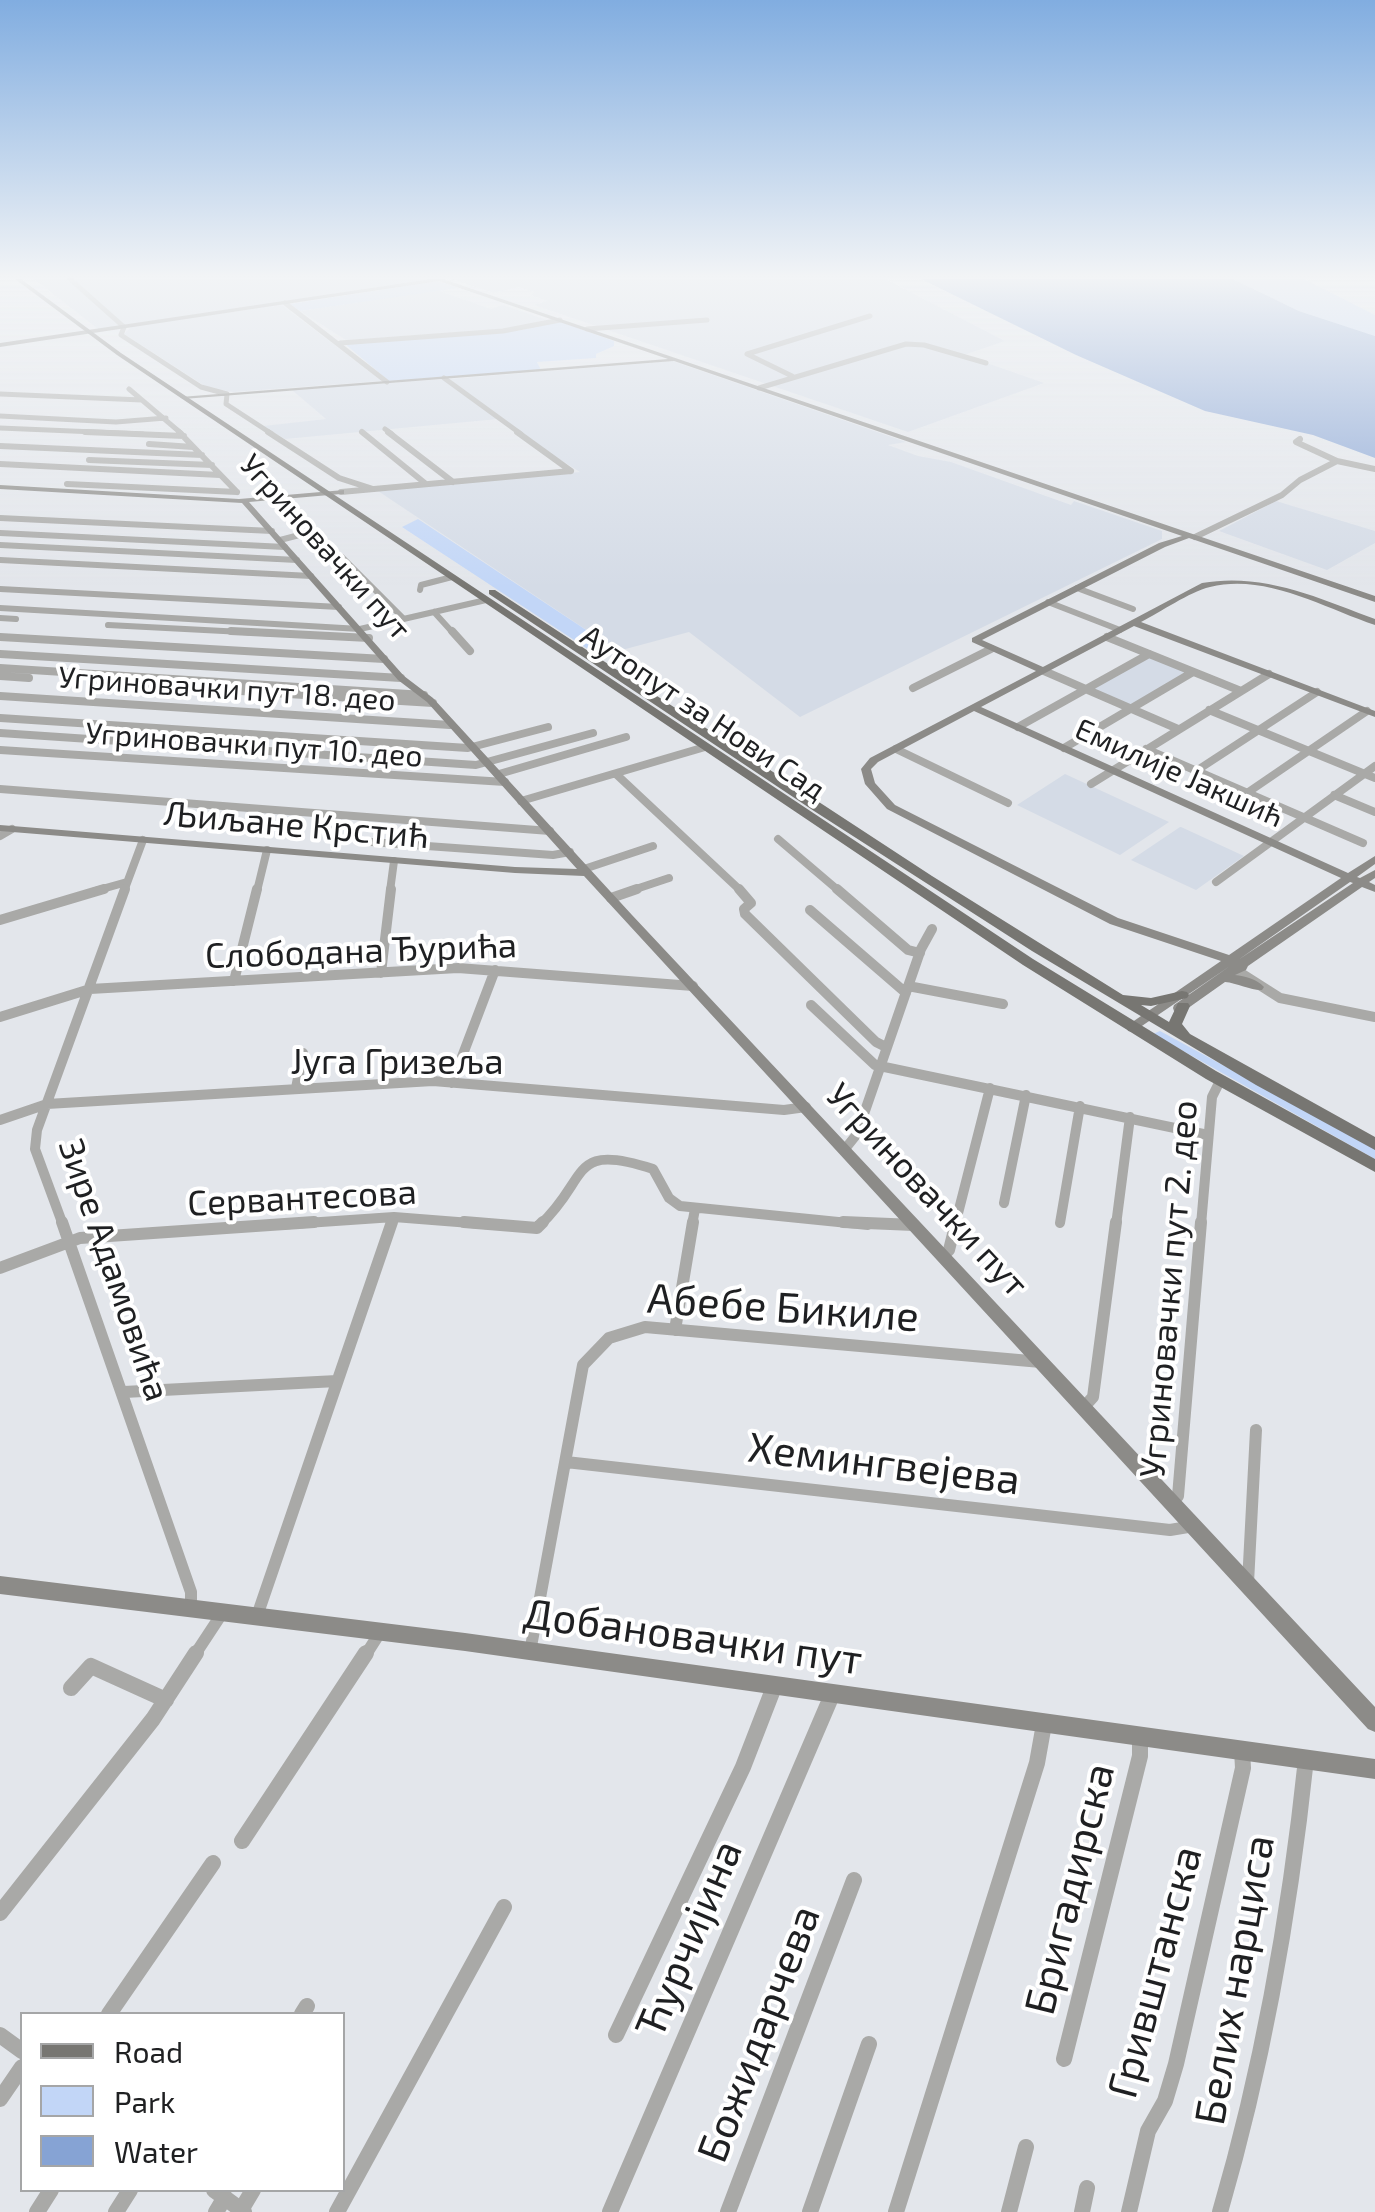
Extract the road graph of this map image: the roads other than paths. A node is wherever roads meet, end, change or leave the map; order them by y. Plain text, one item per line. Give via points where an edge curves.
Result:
1 (161, 382) edge
2 (175, 382) edge
3 (193, 382) edge
4 (384, 382) edge
5 (450, 382) edge
6 (741, 382) edge
7 (776, 382) edge
8 (758, 388) junction
9 (130, 389) dead end
10 (0, 394) edge
11 (227, 394) junction
12 (196, 396) junction
13 (183, 397) junction
14 (143, 400) junction
15 (0, 416) edge
16 (166, 418) junction
17 (0, 428) edge
18 (386, 429) dead end
19 (362, 432) dead end
20 (184, 436) junction
21 (1300, 438) dead end
22 (150, 444) dead end
23 (0, 446) edge
24 (194, 447) junction
25 (202, 456) junction
26 (90, 460) dead end
27 (1337, 461) junction
28 (0, 464) edge
29 (212, 465) junction
30 (1375, 472) edge
31 (220, 475) junction
32 (454, 482) junction
33 (67, 484) dead end
34 (426, 484) junction
35 (0, 487) edge
36 (373, 489) junction
37 (333, 492) junction
38 (240, 496) junction
39 (285, 497) junction
40 (0, 518) edge
41 (272, 531) junction
42 (1207, 532) junction
43 (0, 533) edge
44 (1186, 538) junction
45 (283, 544) junction
46 (1214, 544) junction
47 (0, 545) edge
48 (342, 557) dead end
49 (0, 560) edge
50 (297, 560) junction
51 (311, 576) junction
52 (452, 577) junction
53 (0, 588) edge
54 (1078, 588) junction
55 (420, 590) dead end
56 (486, 600) junction
57 (1375, 600) edge
58 (1048, 602) junction
59 (339, 607) junction
60 (0, 608) edge
61 (1133, 609) dead end
62 (434, 612) junction
63 (0, 618) edge
64 (16, 619) dead end
65 (404, 619) junction
66 (1135, 622) junction
67 (1375, 622) edge
68 (108, 625) dead end
69 (1120, 630) junction
70 (365, 634) junction
71 (0, 637) edge
72 (1106, 637) junction
73 (991, 649) junction
74 (470, 651) dead end
75 (0, 654) edge
76 (1149, 654) junction
77 (384, 659) junction
78 (0, 668) edge
79 (1044, 671) junction
80 (1194, 672) junction
81 (1269, 674) junction
82 (0, 676) edge
83 (29, 678) dead end
84 (401, 678) junction
85 (96, 682) dead end
86 (137, 684) junction
87 (913, 688) dead end
88 (1086, 690) junction
89 (1242, 691) junction
90 (1317, 692) junction
91 (0, 696) edge
92 (428, 699) junction
93 (119, 706) junction
94 (975, 708) junction
95 (1132, 709) junction
96 (1209, 710) junction
97 (1371, 713) edge
98 (0, 718) edge
99 (450, 726) junction
100 (548, 727) dead end
101 (1018, 727) junction
102 (1178, 729) junction
103 (1259, 731) junction
104 (593, 733) dead end
105 (0, 734) edge
106 (626, 737) dead end
107 (705, 747) junction
108 (471, 748) junction
109 (1064, 748) junction
110 (896, 749) junction
111 (1146, 749) junction
112 (0, 750) edge
113 (1310, 751) junction
114 (488, 764) junction
115 (1375, 766) edge
116 (1113, 770) junction
117 (1196, 771) junction
118 (616, 774) junction
119 (1364, 774) junction
120 (502, 778) junction
121 (1375, 778) edge
122 (1091, 784) dead end
123 (0, 790) edge
124 (1248, 793) junction
125 (1334, 795) junction
126 (521, 801) junction
127 (1008, 803) dead end
128 (1375, 812) edge
129 (1304, 818) junction
130 (550, 830) junction
131 (4, 831) edge
132 (778, 839) dead end
133 (143, 840) junction
134 (370, 842) dead end
135 (1270, 842) junction
136 (1363, 844) dead end
137 (653, 846) dead end
138 (266, 850) junction
139 (570, 852) junction
140 (1375, 859) edge
141 (394, 861) junction
142 (585, 871) junction
143 (1375, 874) edge
144 (669, 878) dead end
145 (127, 882) junction
146 (1216, 882) dead end
147 (1363, 883) edge
148 (611, 898) junction
149 (810, 910) dead end
150 (0, 920) edge
151 (932, 929) dead end
152 (920, 953) junction
153 (1208, 953) junction
154 (1234, 965) junction
155 (495, 970) junction
156 (381, 973) junction
157 (234, 981) junction
158 (693, 986) junction
159 (1260, 986) junction
160 (90, 989) junction
161 (907, 990) junction
162 (1108, 995) junction
163 (1183, 1000) junction
164 (1003, 1004) dead end
165 (811, 1005) dead end
166 (0, 1017) edge
167 (1375, 1017) edge
168 (1143, 1025) junction
169 (886, 1048) junction
170 (1200, 1049) junction
171 (303, 1052) dead end
172 (880, 1066) junction
173 (1220, 1081) junction
174 (452, 1083) junction
175 (296, 1088) junction
176 (990, 1088) junction
177 (1026, 1095) junction
178 (47, 1104) junction
179 (1080, 1106) junction
180 (806, 1107) junction
181 (1130, 1117) junction
182 (0, 1120) edge
183 (1208, 1135) junction
184 (1375, 1144) edge
185 (844, 1149) junction
186 (1375, 1166) edge
187 (1004, 1203) dead end
188 (695, 1208) junction
189 (394, 1217) junction
190 (1060, 1223) dead end
191 (914, 1225) junction
192 (71, 1240) junction
193 (943, 1256) junction
194 (0, 1268) edge
195 (676, 1330) junction
196 (1042, 1362) junction
197 (338, 1381) junction
198 (124, 1392) junction
199 (1084, 1407) junction
200 (1256, 1430) dead end
201 (566, 1462) junction
202 (1173, 1503) junction
203 (1194, 1526) junction
204 (0, 1585) edge
205 (1247, 1585) junction
206 (191, 1608) junction
207 (223, 1612) junction
208 (257, 1616) junction
209 (381, 1631) junction
210 (530, 1652) junction
211 (774, 1687) junction
212 (71, 1688) dead end
213 (832, 1695) junction
214 (166, 1700) junction
215 (1375, 1722) edge
216 (1044, 1724) junction
217 (1140, 1736) junction
218 (1242, 1750) junction
219 (1306, 1759) junction
220 (1375, 1769) edge
221 (242, 1841) dead end
222 (213, 1863) dead end
223 (854, 1880) dead end
224 (504, 1907) dead end
225 (0, 1914) edge
226 (109, 2012) edge
227 (616, 2035) dead end
228 (868, 2044) dead end
229 (1064, 2059) dead end
230 (20, 2070) edge
231 (0, 2099) edge
232 (1026, 2146) dead end
233 (1087, 2188) dead end
234 (218, 2200) edge
235 (243, 2211) edge
236 (338, 2212) edge
237 (610, 2212) edge
238 (728, 2212) edge
239 (810, 2212) edge
240 (896, 2212) edge
241 (1009, 2212) edge
242 (1082, 2212) edge
243 (1130, 2212) edge
244 (1220, 2212) edge

1 - 13 main road, Аутопут за Нови Сад
2 - 12 main road, Аутопут за Нови Сад
3 - 11 street
4 - 11 street
5 - 32 street via 571,470
6 - 8 street
7 - 8 street
8 - 44 street
9 - 14 street, Угриновачки пут
10 - 14 street
11 - 12 street
11 - 36 street via 226,404 340,478
12 - 13 street
12 - 37 main road, Аутопут за Нови Сад
13 - 37 main road, Аутопут за Нови Сад
14 - 16 street, Угриновачки пут
15 - 16 street
16 - 20 street, Угриновачки пут
17 - 20 street
18 - 32 street
19 - 34 street
20 - 24 street, Угриновачки пут
21 - 27 street via 1296,442
22 - 24 street
23 - 25 street
24 - 25 street, Угриновачки пут
25 - 29 street, Угриновачки пут
26 - 29 street
27 - 30 street
27 - 42 street
28 - 31 street
29 - 31 street, Угриновачки пут
31 - 38 street, Угриновачки пут
32 - 34 street
33 - 38 street
34 - 36 street
35 - 38 street
36 - 37 street
37 - 39 street
37 - 52 main road, Аутопут за Нови Сад
37 - 162 main road, Аутопут за Нови Сад
38 - 39 street
38 - 41 street, Угриновачки пут
39 - 45 street via 315,531
40 - 41 street
41 - 45 street, Угриновачки пут
42 - 44 street
42 - 46 street
43 - 45 street
44 - 46 street
44 - 54 street
45 - 50 street, Угриновачки пут
46 - 57 street
47 - 50 street
48 - 65 street
49 - 51 street
50 - 51 street, Угриновачки пут
51 - 59 street, Угриновачки пут
52 - 55 street
52 - 56 main road, Аутопут за Нови Сад
53 - 59 street
54 - 58 street
54 - 61 street
56 - 62 street
56 - 107 main road, Аутопут за Нови Сад
58 - 69 street
58 - 73 street via 976,638
59 - 70 street, Угриновачки пут
60 - 70 street
62 - 65 street
62 - 74 street
63 - 64 street
65 - 70 street
66 - 67 street via 1202,586 1229,581 1267,585
66 - 69 street
66 - 81 street
68 - 70 street
69 - 72 street
70 - 77 street, Угриновачки пут
71 - 77 street
72 - 76 street
72 - 79 street
73 - 79 street
73 - 87 street
75 - 84 street
76 - 80 street
76 - 88 street
77 - 84 street, Угриновачки пут
78 - 92 street
79 - 88 street
79 - 94 street
80 - 89 street
80 - 95 street
81 - 89 street
81 - 90 street
82 - 83 street
84 - 92 street, Угриновачки пут
85 - 86 street
86 - 92 street
86 - 93 street
88 - 95 street
88 - 101 street
89 - 96 street
90 - 97 street
90 - 103 street
91 - 93 street, Угриновачки пут 18. део
92 - 99 street, Угриновачки пут
93 - 99 street, Угриновачки пут 18. део
94 - 101 street, Емилије Јакшић
94 - 110 street
95 - 102 street
95 - 109 street
96 - 102 street
96 - 103 street
97 - 113 street
98 - 108 street
99 - 108 street, Угриновачки пут
100 - 108 street
101 - 109 street, Емилије Јакшић
102 - 111 street
103 - 113 street
103 - 117 street
104 - 114 street
105 - 114 street
106 - 120 street, Угриновачки пут 10. део
107 - 118 street
107 - 168 main road, Аутопут за Нови Сад
108 - 114 street, Угриновачки пут
109 - 116 street, Емилије Јакшић
110 - 127 street
110 - 153 street via 866,772 888,804 1093,912
111 - 116 street
111 - 117 street
112 - 120 street, Угриновачки пут 10. део
113 - 119 street
113 - 124 street
114 - 120 street, Угриновачки пут
115 - 119 street
116 - 122 street
116 - 135 street, Емилије Јакшић
117 - 124 street
118 - 126 street
118 - 169 street via 744,894 752,903 745,914
119 - 121 street
119 - 125 street
120 - 126 street, Угриновачки пут
123 - 130 street
124 - 129 street
125 - 128 street
125 - 129 street
126 - 130 street, Угриновачки пут
129 - 135 street
129 - 136 street
130 - 139 street, Угриновачки пут
131 - 133 street, Љиљане Крстић
132 - 152 street via 908,950
133 - 138 street, Љиљане Крстић
133 - 145 street, Зире Адамовића
134 - 139 street
135 - 146 street
135 - 147 street, Емилије Јакшић
137 - 142 street
138 - 141 street, Љиљане Крстић
138 - 157 street
139 - 142 street, Угриновачки пут
140 - 147 street
141 - 142 street, Љиљане Крстић
141 - 156 street
142 - 148 street, Угриновачки пут
143 - 147 street
144 - 148 street
145 - 150 street
145 - 160 street, Зире Адамовића
147 - 154 street
148 - 158 street, Угриновачки пут
149 - 161 street
151 - 152 street
152 - 161 street
153 - 154 street
153 - 154 street
154 - 159 street
154 - 159 street via 1244,980
154 - 163 street
155 - 156 street, Слободана Ђурића
155 - 158 street, Слободана Ђурића
155 - 174 street
156 - 157 street, Слободана Ђурића
157 - 160 street, Слободана Ђурића
158 - 180 street, Угриновачки пут
159 - 167 street via 1298,1003
160 - 166 street, Слободана Ђурића
160 - 178 street, Зире Адамовића
161 - 164 street
161 - 169 street
162 - 163 main road
162 - 168 main road, Аутопут за Нови Сад
163 - 168 street
163 - 170 main road via 1175,1024
165 - 172 street
168 - 170 main road, Аутопут за Нови Сад
168 - 173 main road, Аутопут за Нови Сад
169 - 172 street
170 - 184 main road, Аутопут за Нови Сад
171 - 175 street
172 - 176 street
172 - 185 street via 857,1134
173 - 183 street, Угриновачки пут 2. део
173 - 186 main road, Аутопут за Нови Сад
174 - 175 street, Југа Гризеља
174 - 180 street, Југа Гризеља
175 - 178 street, Југа Гризеља
176 - 177 street
176 - 193 street
177 - 179 street
177 - 187 street
178 - 182 street, Југа Гризеља
178 - 192 street, Зире Адамовића via 35,1154
179 - 181 street
179 - 190 street
180 - 185 street, Угриновачки пут
181 - 183 street
181 - 199 street via 1093,1396
183 - 202 street, Угриновачки пут 2. део
185 - 191 street, Угриновачки пут
188 - 189 street, Сервантесова via 670,1200 652,1169 600,1159 578,1168 560,1204 536,1228
188 - 191 street
188 - 195 street
189 - 192 street, Сервантесова
189 - 197 street
191 - 193 street, Угриновачки пут
192 - 194 street, Сервантесова
192 - 198 street, Зире Адамовића
193 - 196 street, Угриновачки пут
195 - 196 street, Абебе Бикиле
195 - 201 street, Абебе Бикиле via 633,1328 588,1357
196 - 199 street, Угриновачки пут
197 - 198 street
197 - 208 street
198 - 206 street, Зире Адамовића
199 - 202 street, Угриновачки пут
200 - 205 street
201 - 203 street, Хемингвејева via 1170,1530
201 - 210 street, Абебе Бикиле
202 - 203 street, Угриновачки пут
203 - 205 street, Угриновачки пут
204 - 206 street, Добановачки пут
205 - 215 street, Угриновачки пут
206 - 207 street, Добановачки пут
207 - 208 street, Добановачки пут
207 - 214 street
208 - 209 street, Добановачки пут
209 - 210 street, Добановачки пут
209 - 221 street
210 - 211 street, Добановачки пут
211 - 213 street, Добановачки пут
211 - 227 street
212 - 214 street via 91,1666
213 - 216 street, Добановачки пут
213 - 237 street, Ћурчијина
214 - 225 street
216 - 217 street, Добановачки пут
216 - 240 street
217 - 218 street, Добановачки пут
217 - 229 street, Бригадирска
218 - 219 street, Добановачки пут
218 - 243 street, Гривштанска via 1176,2064 1146,2138
219 - 220 street, Добановачки пут
219 - 244 street, Белих нарциса via 1248,2117
222 - 226 street
223 - 238 street, Божидарчева
224 - 236 street
228 - 239 street
230 - 231 street
232 - 241 street
233 - 242 street
234 - 235 street

